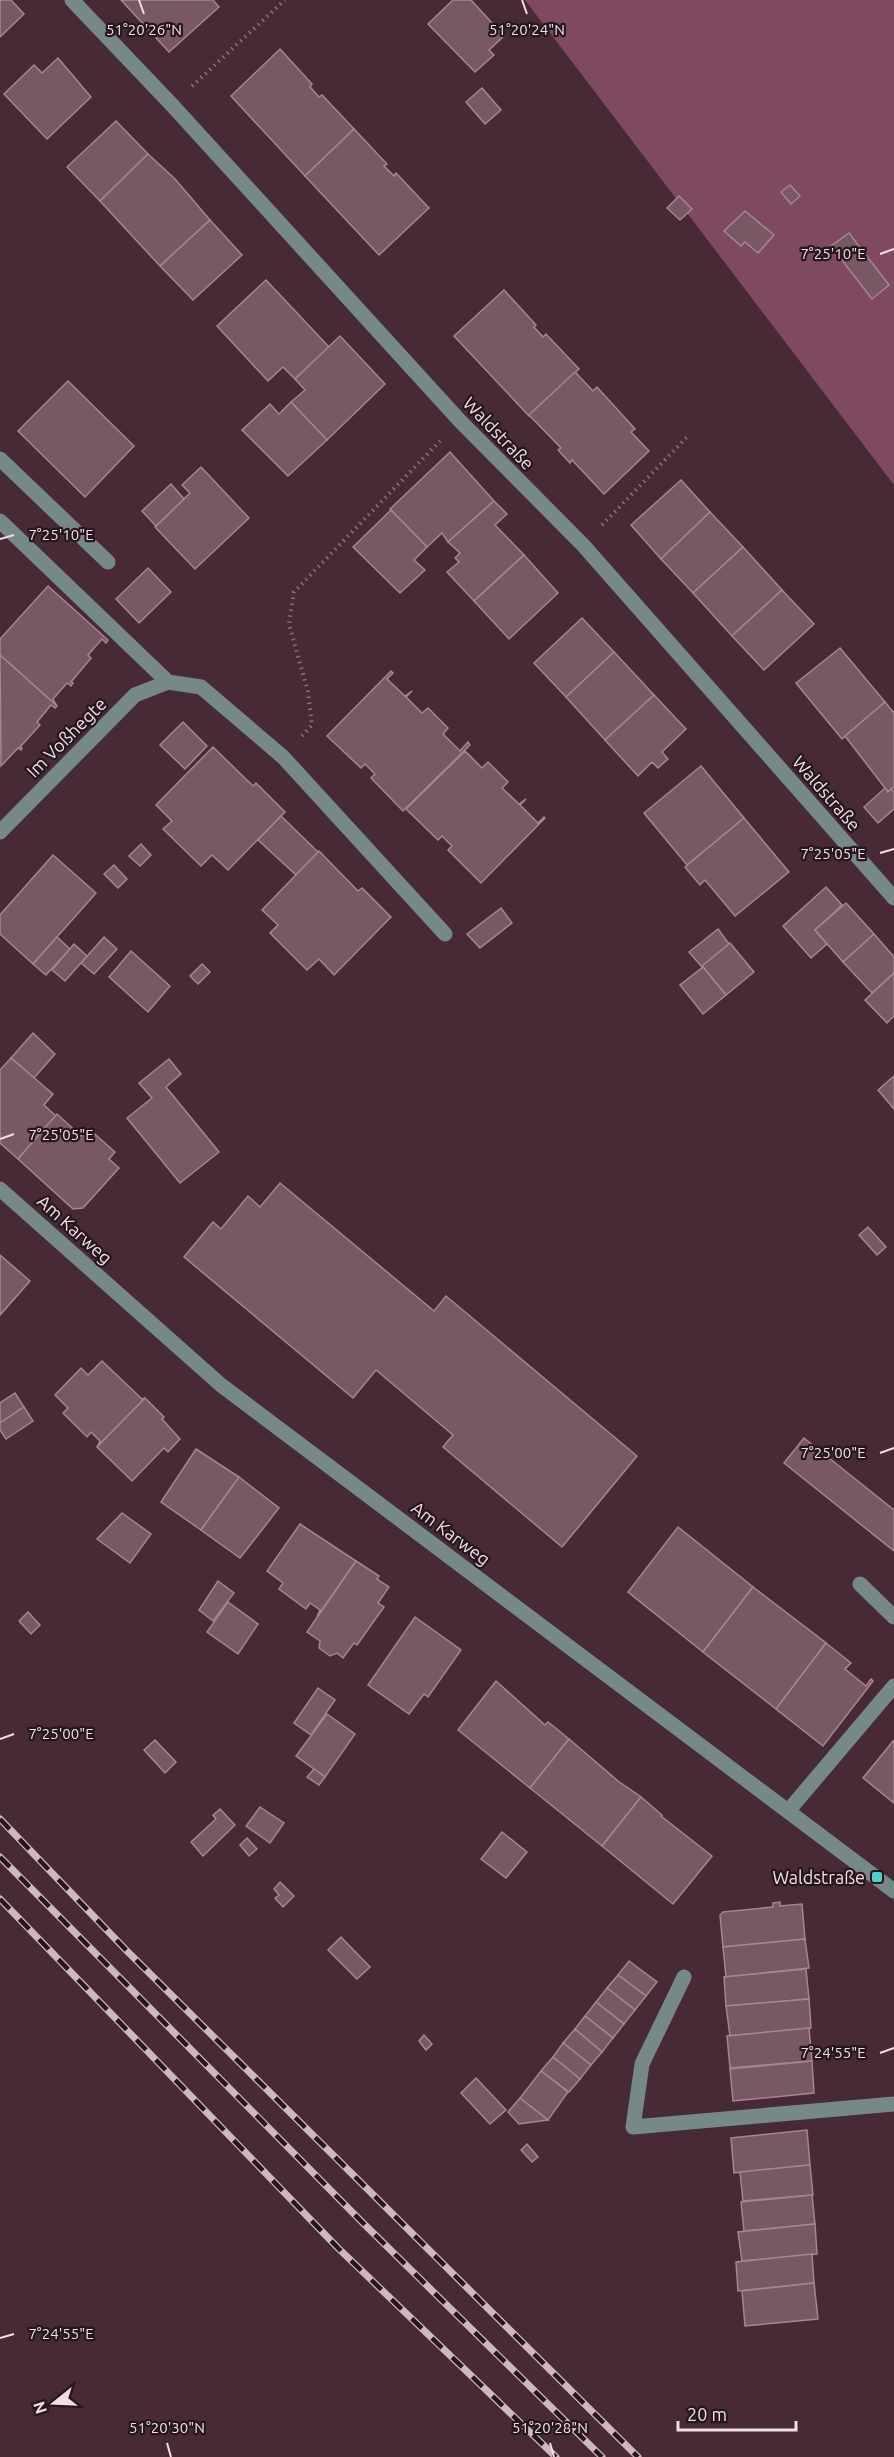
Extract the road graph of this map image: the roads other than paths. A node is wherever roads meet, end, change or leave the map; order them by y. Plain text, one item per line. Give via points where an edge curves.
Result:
1 (72, 0) edge
2 (0, 459) edge
3 (0, 521) edge
4 (108, 562) dead end
5 (168, 682) junction
6 (0, 832) edge
7 (894, 898) edge
8 (445, 934) dead end
9 (0, 1189) edge
10 (860, 1584) dead end
11 (894, 1617) edge
12 (894, 1686) edge
13 (789, 1810) junction
14 (894, 1891) edge
15 (684, 1977) dead end
16 (894, 2104) edge

1 - 7 street, Waldstraße via 460,421 583,546
2 - 4 street
3 - 5 street
5 - 6 street, Im Voßhegte via 135,695
5 - 8 street via 201,687 283,757
9 - 13 street, Am Karweg via 221,1385
10 - 11 street
12 - 13 street
13 - 14 street, Am Karweg
15 - 16 street via 642,2064 633,2127

